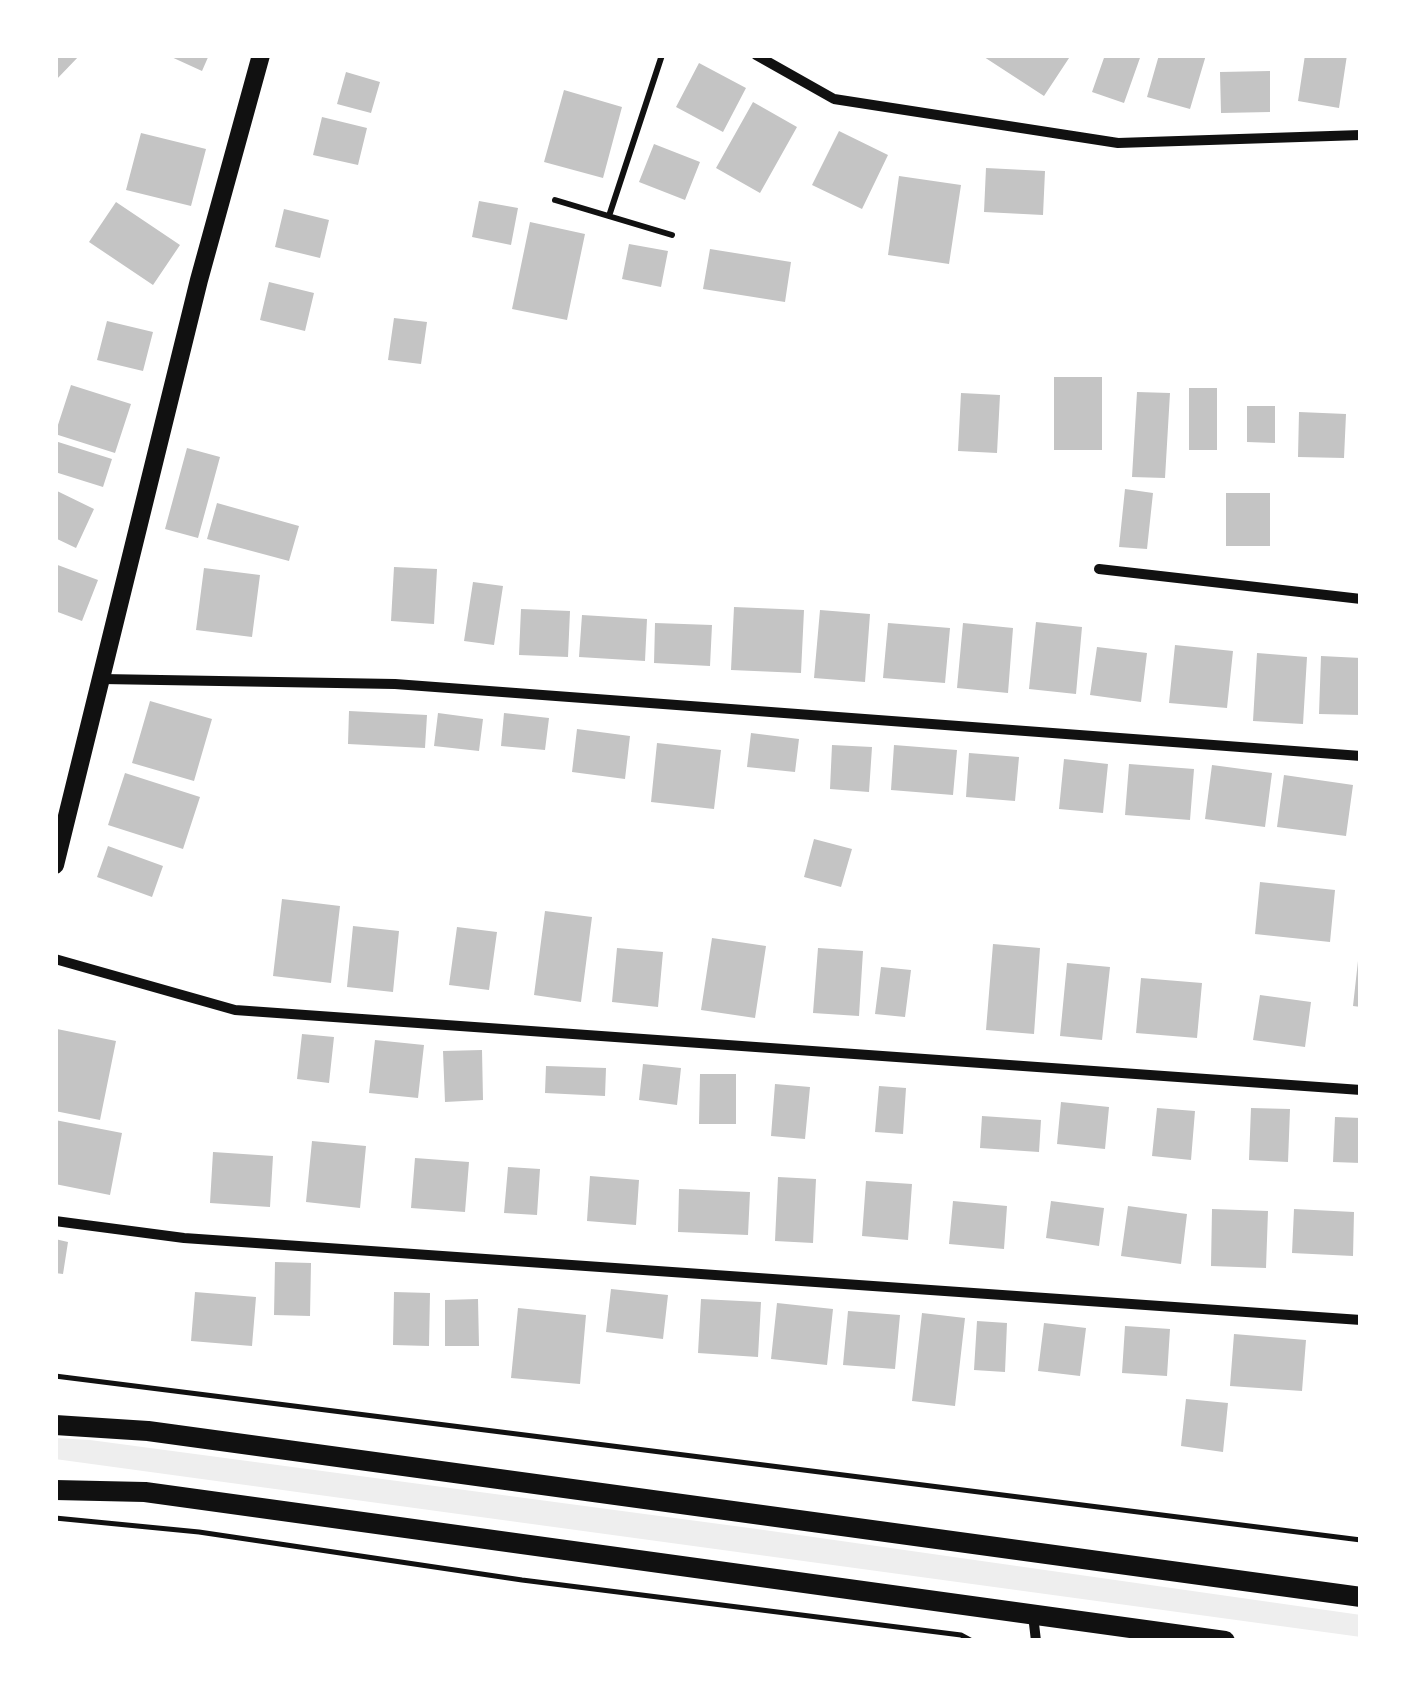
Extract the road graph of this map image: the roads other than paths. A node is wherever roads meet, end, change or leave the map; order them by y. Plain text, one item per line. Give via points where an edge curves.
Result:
1 (261, 55) edge
2 (662, 55) edge
3 (756, 55) edge
4 (1361, 135) edge
5 (556, 200) dead end
6 (609, 216) junction
7 (672, 235) dead end
8 (1099, 570) dead end
9 (1361, 599) edge
10 (102, 678) junction
11 (1361, 756) edge
12 (55, 865) edge
13 (55, 959) edge
14 (1361, 1090) edge
15 (55, 1221) edge
16 (1361, 1320) edge
17 (55, 1425) edge
18 (55, 1490) edge
19 (1361, 1598) edge
20 (1033, 1615) junction
21 (1036, 1641) edge
22 (1225, 1641) edge

1 - 10 main road
2 - 6 lane
3 - 4 street via 834,99 1118,143
5 - 6 lane
6 - 7 lane
8 - 9 street
10 - 11 street via 395,684
10 - 12 main road
13 - 14 street via 235,1010
15 - 16 street via 184,1238
17 - 19 main road via 168,1434
18 - 20 main road via 165,1495
20 - 21 street
20 - 22 main road

